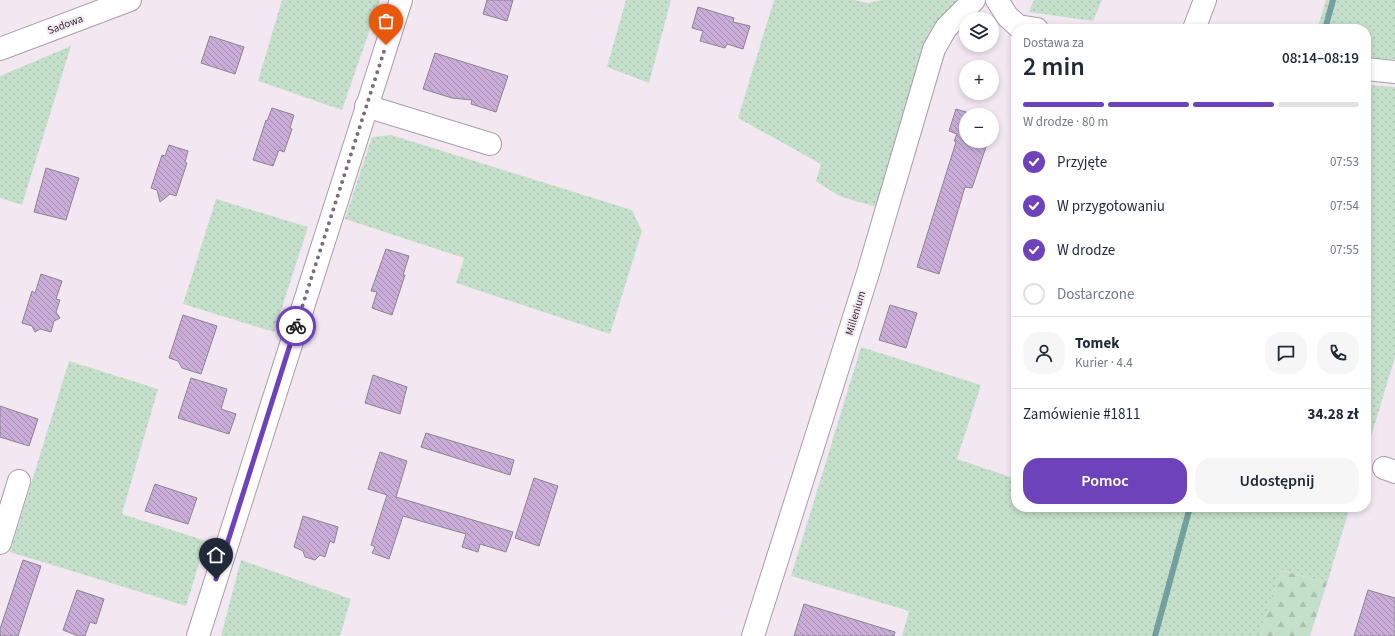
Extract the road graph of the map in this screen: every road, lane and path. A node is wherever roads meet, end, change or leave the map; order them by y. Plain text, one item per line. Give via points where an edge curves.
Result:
1 (130, 0) edge
2 (401, 0) edge
3 (974, 0) edge
4 (997, 0) edge
5 (1205, 0) edge
6 (1016, 24) edge
7 (1196, 24) edge
8 (0, 49) edge
9 (1371, 70) edge
10 (1395, 72) edge
11 (366, 106) junction
12 (490, 144) dead end
13 (19, 481) dead end
14 (0, 542) edge
15 (198, 636) edge
16 (753, 636) edge

1 - 8 street, Sadowa
2 - 11 street
3 - 16 street, Millenium via 946,28 934,49 868,273
4 - 6 street
5 - 7 street
9 - 10 street
11 - 12 street
11 - 15 street
13 - 14 street

